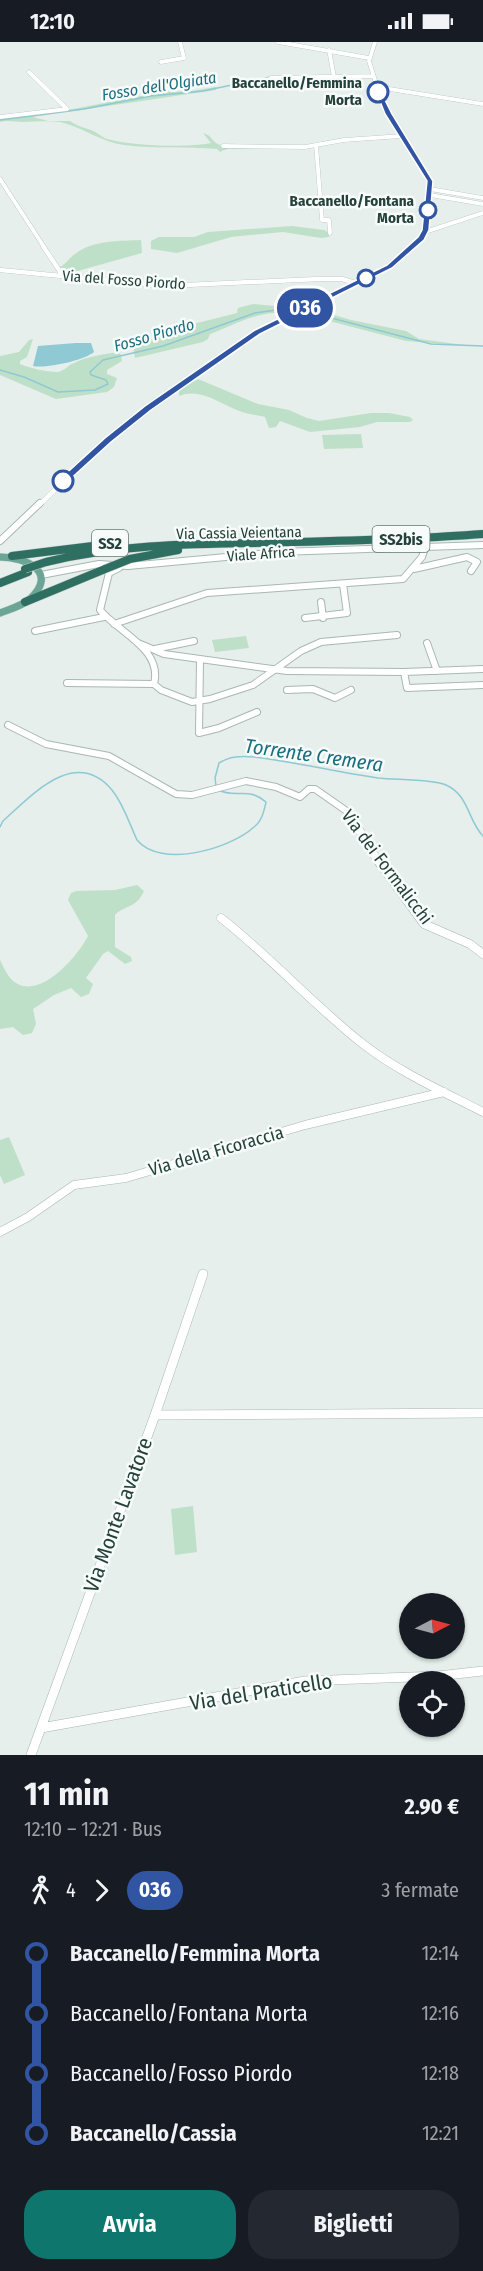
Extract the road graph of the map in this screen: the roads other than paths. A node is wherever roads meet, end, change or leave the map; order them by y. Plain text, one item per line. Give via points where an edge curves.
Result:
1 (180, 42) edge
2 (278, 42) edge
3 (375, 44) edge
4 (329, 50) junction
5 (369, 58) junction
6 (161, 62) dead end
7 (29, 72) dead end
8 (373, 76) junction
9 (334, 77) junction
10 (272, 78) dead end
11 (377, 87) junction
12 (483, 104) edge
13 (0, 117) edge
14 (402, 136) junction
15 (223, 146) dead end
16 (316, 146) junction
17 (0, 179) edge
18 (430, 192) junction
19 (483, 198) edge
20 (483, 204) edge
21 (483, 213) edge
22 (425, 232) junction
23 (330, 233) dead end
24 (0, 270) edge
25 (63, 276) junction
26 (355, 283) junction
27 (483, 536) edge
28 (0, 541) edge
29 (210, 545) junction
30 (483, 546) edge
31 (425, 548) junction
32 (414, 549) junction
33 (0, 554) edge
34 (12, 556) junction
35 (129, 562) junction
36 (418, 563) junction
37 (414, 569) junction
38 (471, 571) dead end
39 (41, 575) junction
40 (0, 581) edge
41 (343, 584) junction
42 (26, 602) junction
43 (321, 602) dead end
44 (0, 613) edge
45 (104, 616) junction
46 (305, 618) dead end
47 (323, 618) junction
48 (114, 624) junction
49 (35, 631) dead end
50 (398, 635) dead end
51 (194, 641) dead end
52 (136, 642) junction
53 (427, 643) dead end
54 (152, 650) junction
55 (200, 660) junction
56 (274, 669) junction
57 (483, 669) edge
58 (437, 671) junction
59 (314, 672) junction
60 (404, 672) junction
61 (67, 683) dead end
62 (154, 684) junction
63 (483, 685) edge
64 (313, 689) junction
65 (287, 690) dead end
66 (351, 690) dead end
67 (200, 700) junction
68 (257, 712) dead end
69 (8, 725) dead end
70 (221, 918) dead end
71 (483, 954) edge
72 (444, 1092) junction
73 (483, 1112) edge
74 (0, 1232) edge
75 (203, 1274) dead end
76 (483, 1413) edge
77 (155, 1415) junction
78 (483, 1671) edge
79 (41, 1728) junction
80 (31, 1755) edge

1 - 6 street via 184,58
2 - 4 street
3 - 5 street
4 - 5 street
4 - 9 street
5 - 8 street
7 - 13 street via 66,110
8 - 9 street
8 - 11 street
9 - 10 street
11 - 12 street
11 - 14 street
14 - 16 street
14 - 18 street via 429,179
15 - 16 street
16 - 23 street via 322,220 329,220
17 - 25 street
18 - 19 street
18 - 20 street
18 - 22 street
21 - 22 street
22 - 26 street via 395,263
24 - 25 street, Via del Fosso Piordo
25 - 26 street, Via del Fosso Piordo via 168,286 326,278
26 - 28 street via 258,332 148,408
27 - 29 highway, Via Cassia Veientana / SS2bis via 412,542
29 - 34 highway, SS2 via 96,543
29 - 35 highway, SS2 via 154,552
29 - 40 highway, Via Cassia Veientana / SS2bis, bridge via 125,551 47,564
30 - 31 street, Viale Africa
31 - 32 street, Viale Africa
31 - 36 street
32 - 35 street, Viale Africa via 280,552
32 - 36 street
33 - 34 main road, SS2
34 - 39 main road, SS2 via 31,562
35 - 39 street, Viale Africa
35 - 42 highway, SS2, bridge via 105,568
35 - 45 street via 109,573 99,605
36 - 37 street
37 - 38 street via 473,558 477,562
37 - 41 street via 403,579
39 - 42 main road via 39,588
41 - 47 street via 347,612
41 - 48 street via 202,594
42 - 44 main road, SS2
43 - 47 street
45 - 48 street
45 - 49 street
46 - 47 street
48 - 52 street
50 - 56 street via 321,642
51 - 54 street
52 - 54 street
52 - 62 street via 154,663
53 - 58 street
54 - 55 street
55 - 56 street
55 - 67 street
56 - 59 street
56 - 67 street via 253,685
57 - 58 street
58 - 60 street
59 - 60 street
59 - 64 street
60 - 63 street via 407,688
61 - 62 street
62 - 67 street via 192,702
64 - 65 street
64 - 66 street via 335,698
67 - 68 street via 199,733
69 - 71 street, Via dei Formalicchi via 46,744 109,756 176,794 246,781 276,787 295,797 315,789 356,821 378,861 424,924 471,944
70 - 72 street via 364,1045
72 - 73 street
72 - 74 street, Via della Ficoraccia via 305,1125 121,1179 74,1185
75 - 77 street, Via Monte Lavatore
76 - 77 street
77 - 79 street, Via Monte Lavatore
78 - 79 street, Via del Praticello via 305,1681
79 - 80 street, Via Monte Lavatore

